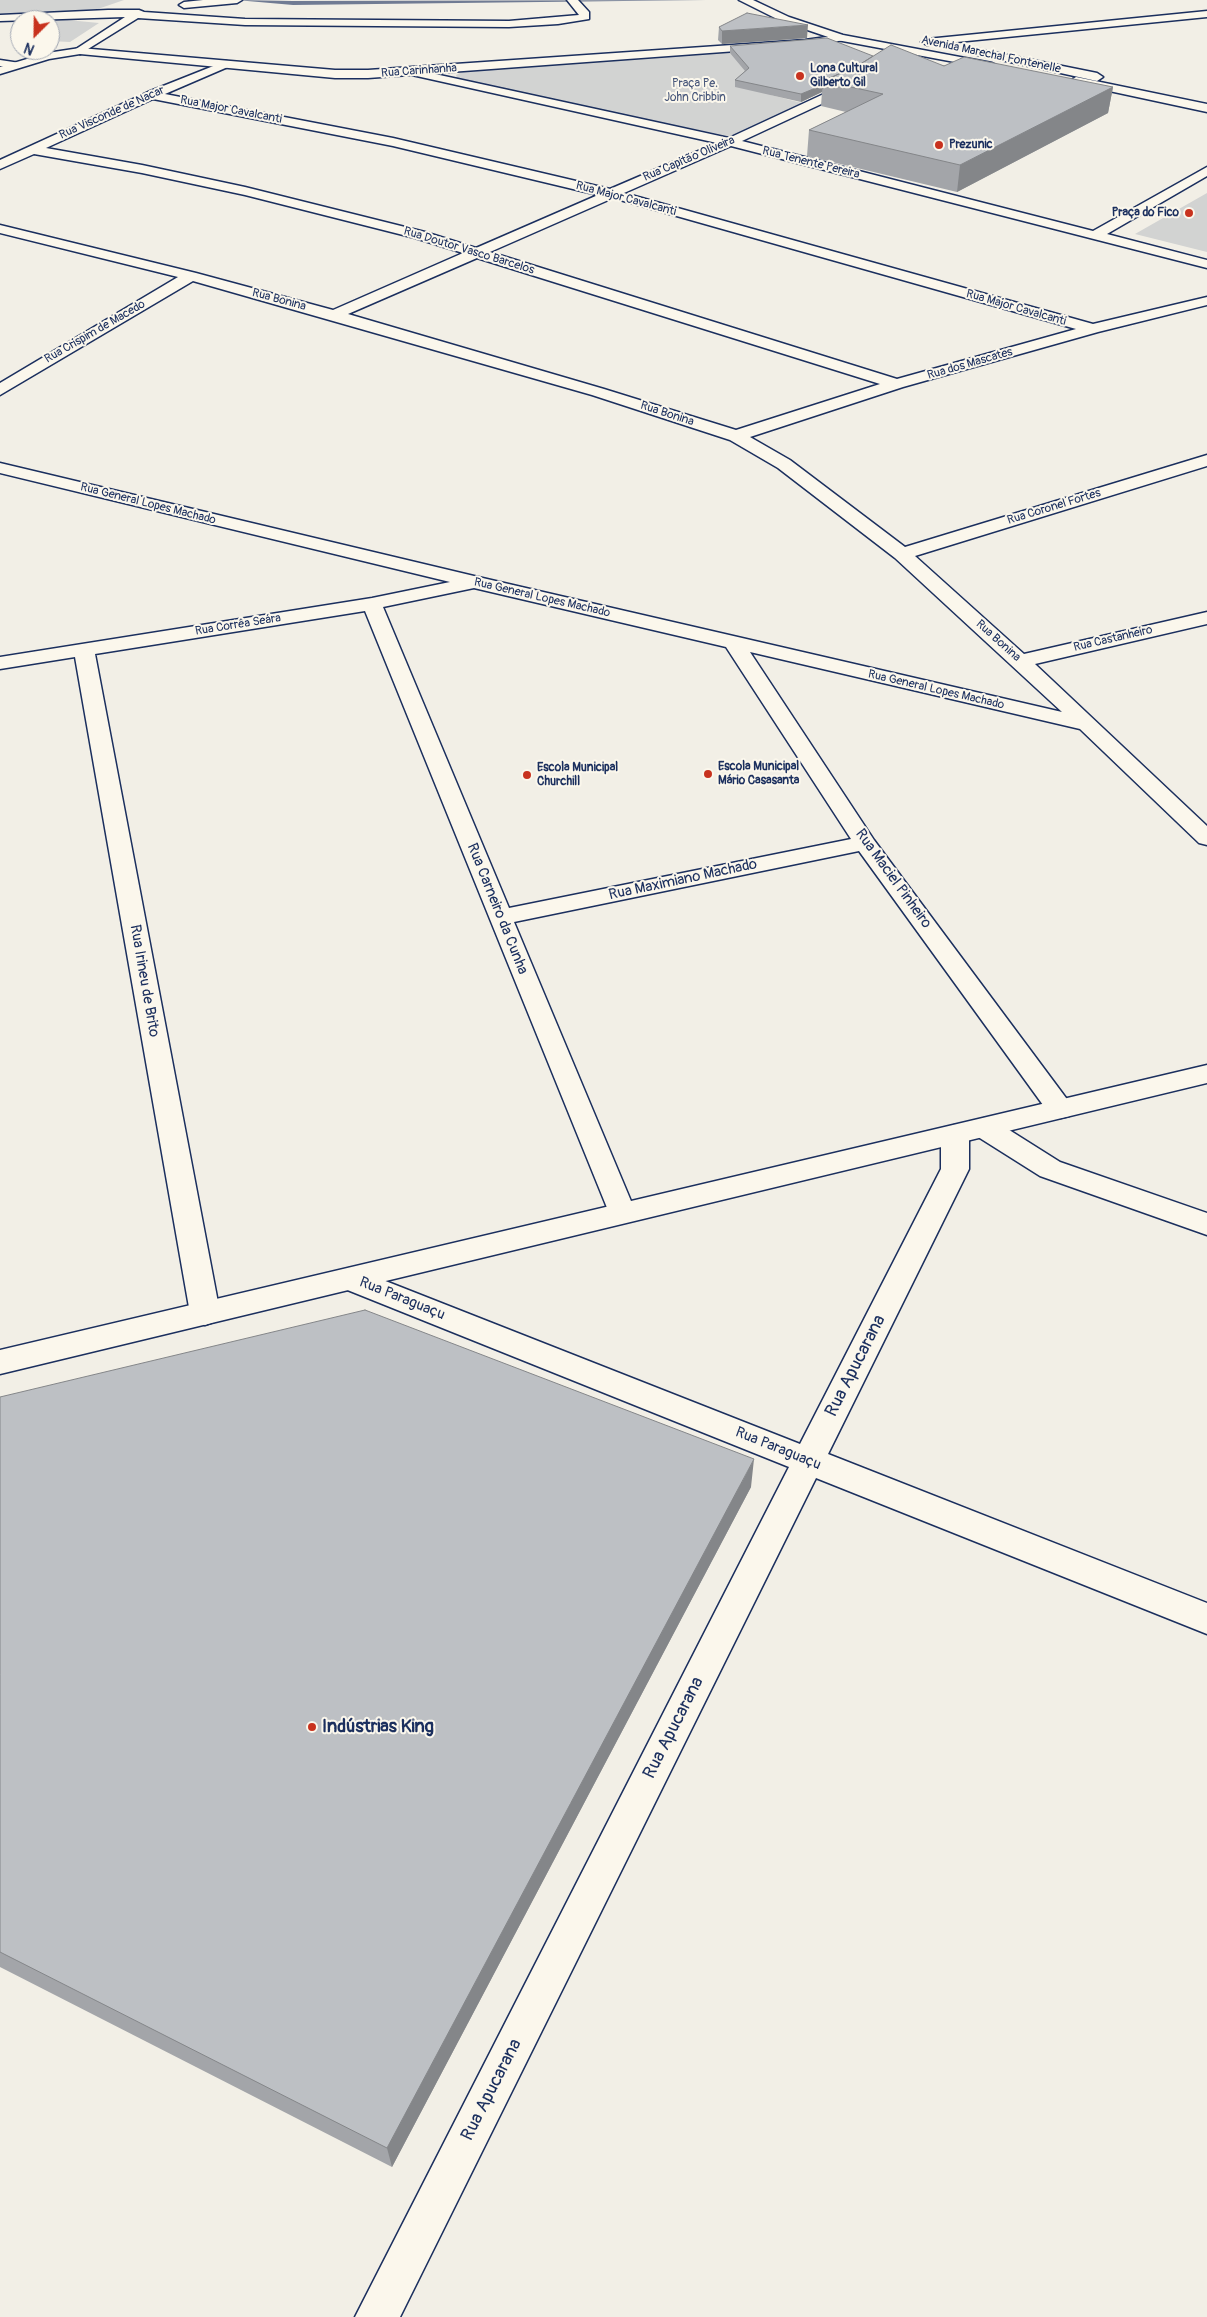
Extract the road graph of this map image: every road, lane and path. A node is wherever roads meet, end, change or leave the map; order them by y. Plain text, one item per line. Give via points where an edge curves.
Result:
1 (237, 0) edge
2 (744, 0) edge
3 (126, 2) dead end
4 (574, 3) edge
5 (1175, 4) dead end
6 (108, 13) junction
7 (1201, 14) edge
8 (136, 15) junction
9 (0, 18) edge
10 (1207, 21) edge
11 (851, 28) dead end
12 (841, 38) junction
13 (912, 38) dead end
14 (927, 42) junction
15 (80, 51) junction
16 (0, 63) edge
17 (226, 64) junction
18 (16, 65) junction
19 (0, 72) edge
20 (412, 72) junction
21 (868, 76) edge
22 (152, 95) junction
23 (1207, 100) edge
24 (1207, 108) edge
25 (730, 142) junction
26 (33, 150) junction
27 (0, 165) edge
28 (1207, 171) edge
29 (1188, 183) junction
30 (1207, 187) edge
31 (609, 193) junction
32 (0, 229) edge
33 (1094, 235) junction
34 (473, 252) junction
35 (1207, 264) edge
36 (191, 276) junction
37 (1207, 302) edge
38 (334, 315) junction
39 (1093, 329) junction
40 (897, 384) junction
41 (0, 389) edge
42 (736, 436) junction
43 (1207, 460) edge
44 (0, 468) edge
45 (902, 554) junction
46 (474, 582) junction
47 (372, 604) junction
48 (1207, 618) edge
49 (734, 643) junction
50 (84, 650) junction
51 (1020, 661) junction
52 (0, 663) edge
53 (1084, 724) junction
54 (1207, 838) edge
55 (865, 843) junction
56 (500, 917) junction
57 (1207, 1074) edge
58 (1060, 1109) junction
59 (970, 1132) junction
60 (622, 1213) junction
61 (1207, 1224) edge
62 (350, 1278) junction
63 (204, 1313) junction
64 (0, 1362) edge
65 (808, 1461) junction
66 (1207, 1619) edge
67 (378, 2317) edge

1 - 8 street via 155,8
2 - 12 street, Avenida Marechal Fontenelle via 785,19
3 - 6 street
4 - 8 street via 585,16 509,24 245,22
5 - 7 street
6 - 8 street
6 - 9 street
7 - 10 street
7 - 14 street
8 - 15 street
11 - 12 street via 853,32
12 - 20 street, Rua Carinhanha
12 - 24 street, Avenida Marechal Fontenelle via 894,54 1055,77
13 - 14 street, Avenida Marechal Fontenelle
14 - 23 street, Avenida Marechal Fontenelle
15 - 17 street, Rua Carinhanha
15 - 18 street, Rua Carinhanha
16 - 18 street
17 - 20 street, Rua Carinhanha via 335,74
17 - 22 street, Rua Visconde de Nacar
18 - 19 street, Rua Carinhanha
20 - 25 street, Rua Tenente Pereira
21 - 25 street, Rua Capitão Oliveira
22 - 26 street, Rua Visconde de Nacar
22 - 31 street, Rua Major Cavalcanti via 393,142
25 - 31 street, Rua Capitão Oliveira
25 - 33 street, Rua Tenente Pereira
26 - 27 street, Rua Visconde de Nacar
26 - 34 street, Rua Doutor Vasco Barcelos via 142,169 299,204
28 - 29 street
29 - 30 street
29 - 33 street
31 - 34 street, Rua Capitão Oliveira
31 - 39 street, Rua Major Cavalcanti
32 - 36 street, Rua Bonina
33 - 35 street, Rua Tenente Pereira
34 - 38 street, Rua Capitão Oliveira
34 - 40 street, Rua Doutor Vasco Barcelos
36 - 38 street, Rua Bonina
36 - 41 street, Rua Crispim de Macedo
37 - 39 street, Rua dos Mascates
38 - 42 street, Rua Bonina
39 - 40 street, Rua dos Mascates
40 - 42 street, Rua dos Mascates
42 - 45 street, Rua Bonina via 784,464
43 - 45 street, Rua Coronel Fortes
44 - 46 street, Rua General Lopes Machado
45 - 51 street, Rua Bonina
46 - 47 street, Rua Corrêa Seára
46 - 49 street, Rua General Lopes Machado
47 - 50 street, Rua Corrêa Seára
47 - 56 street, Rua Carneiro da Cunha
48 - 51 street, Rua Castanheiro
49 - 53 street, Rua General Lopes Machado
49 - 55 street, Rua Maciel Pinheiro
50 - 52 street, Rua Corrêa Seára
50 - 63 street, Rua Irineu de Brito
51 - 53 street, Rua Bonina
53 - 54 street, Rua Bonina
55 - 56 street, Rua Maximiano Machado
55 - 58 street, Rua Maciel Pinheiro
56 - 60 street, Rua Carneiro da Cunha
57 - 58 street
58 - 59 street
59 - 60 street
59 - 61 street via 1050,1169
59 - 65 street, Rua Apucarana via 955,1169
60 - 62 street
62 - 63 street
62 - 65 street, Rua Paraguaçu
63 - 64 street
65 - 66 street, Rua Paraguaçu
65 - 67 street, Rua Apucarana

